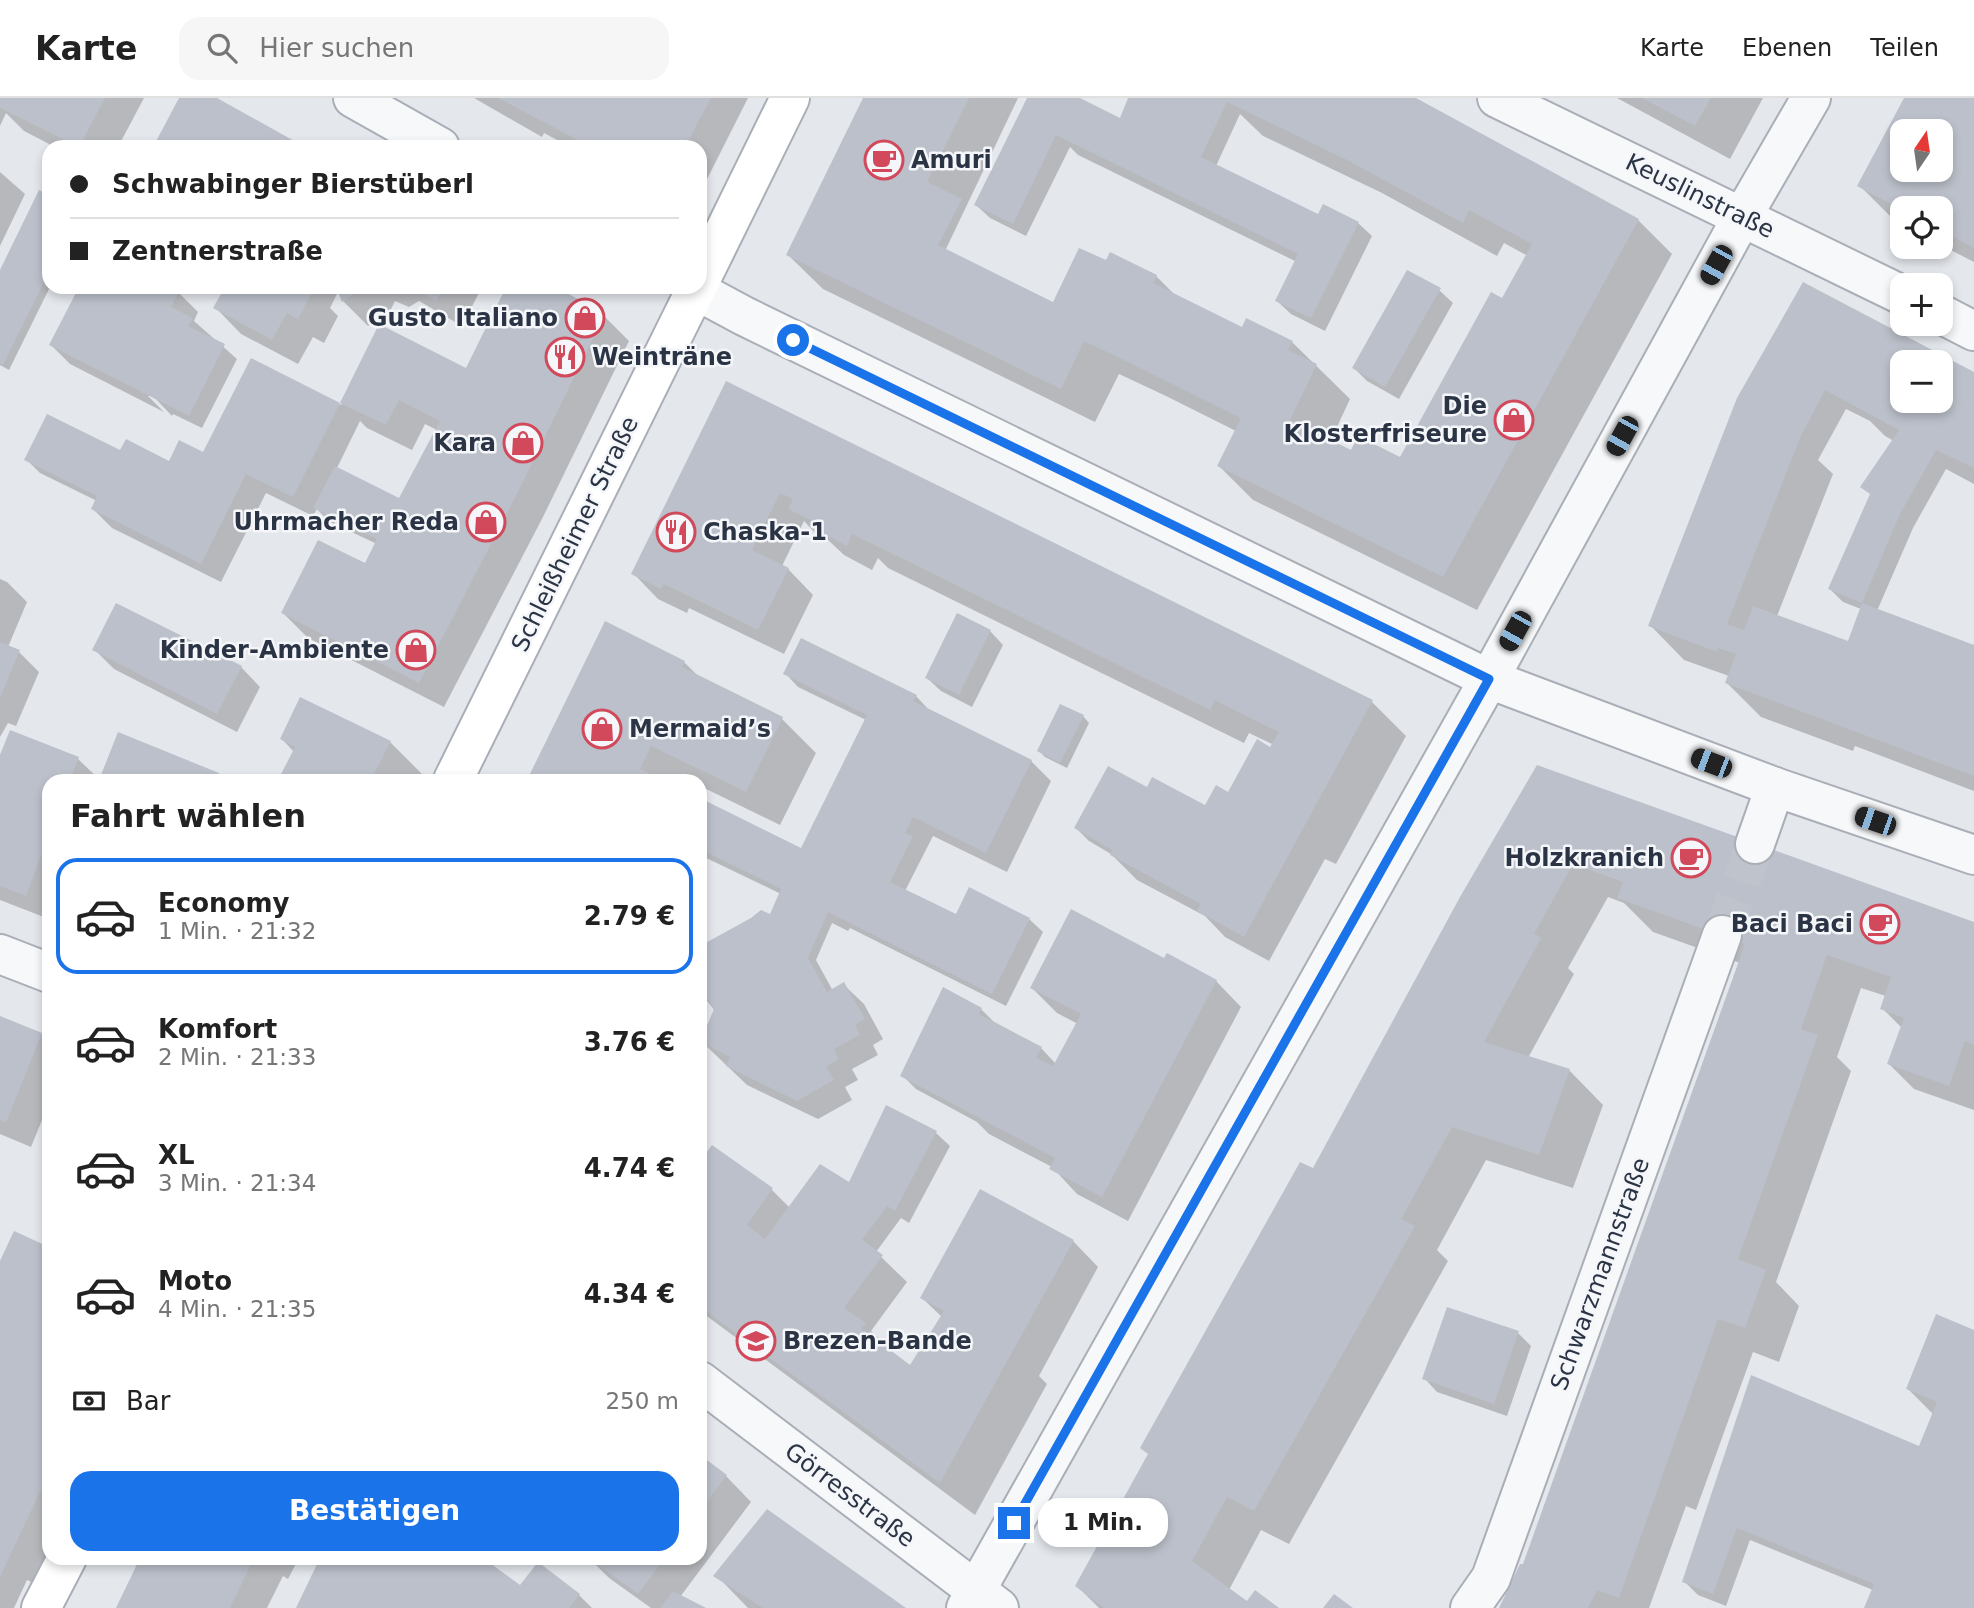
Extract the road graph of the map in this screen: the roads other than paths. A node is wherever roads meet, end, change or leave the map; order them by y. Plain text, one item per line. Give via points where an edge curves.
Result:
1 (353, 98) edge
2 (790, 98) edge
3 (1497, 98) edge
4 (1811, 98) edge
5 (428, 140) edge
6 (1742, 217) junction
7 (707, 264) edge
8 (1890, 289) edge
9 (707, 292) edge
10 (692, 294) edge
11 (1953, 320) edge
12 (1974, 331) edge
13 (1489, 679) junction
14 (456, 774) edge
15 (1775, 787) junction
16 (1755, 844) tunnel mouth
17 (1974, 855) edge
18 (1722, 935) tunnel mouth
19 (0, 954) edge
20 (42, 970) edge
21 (707, 1387) edge
22 (63, 1565) edge
23 (980, 1602) edge
24 (41, 1608) edge
25 (1470, 1608) edge

1 - 5 street
2 - 7 main road, Schleißheimer Straße
3 - 6 street, Keuslinstraße
4 - 6 street
6 - 8 street, Keuslinstraße
6 - 13 street
9 - 13 street via 768,328
10 - 14 main road, Schleißheimer Straße
11 - 12 street
13 - 15 street
13 - 23 street
15 - 16 street
15 - 17 street
18 - 25 street, Schwarzmannstraße via 1491,1578
19 - 20 street
21 - 23 street, Görresstraße
22 - 24 main road

